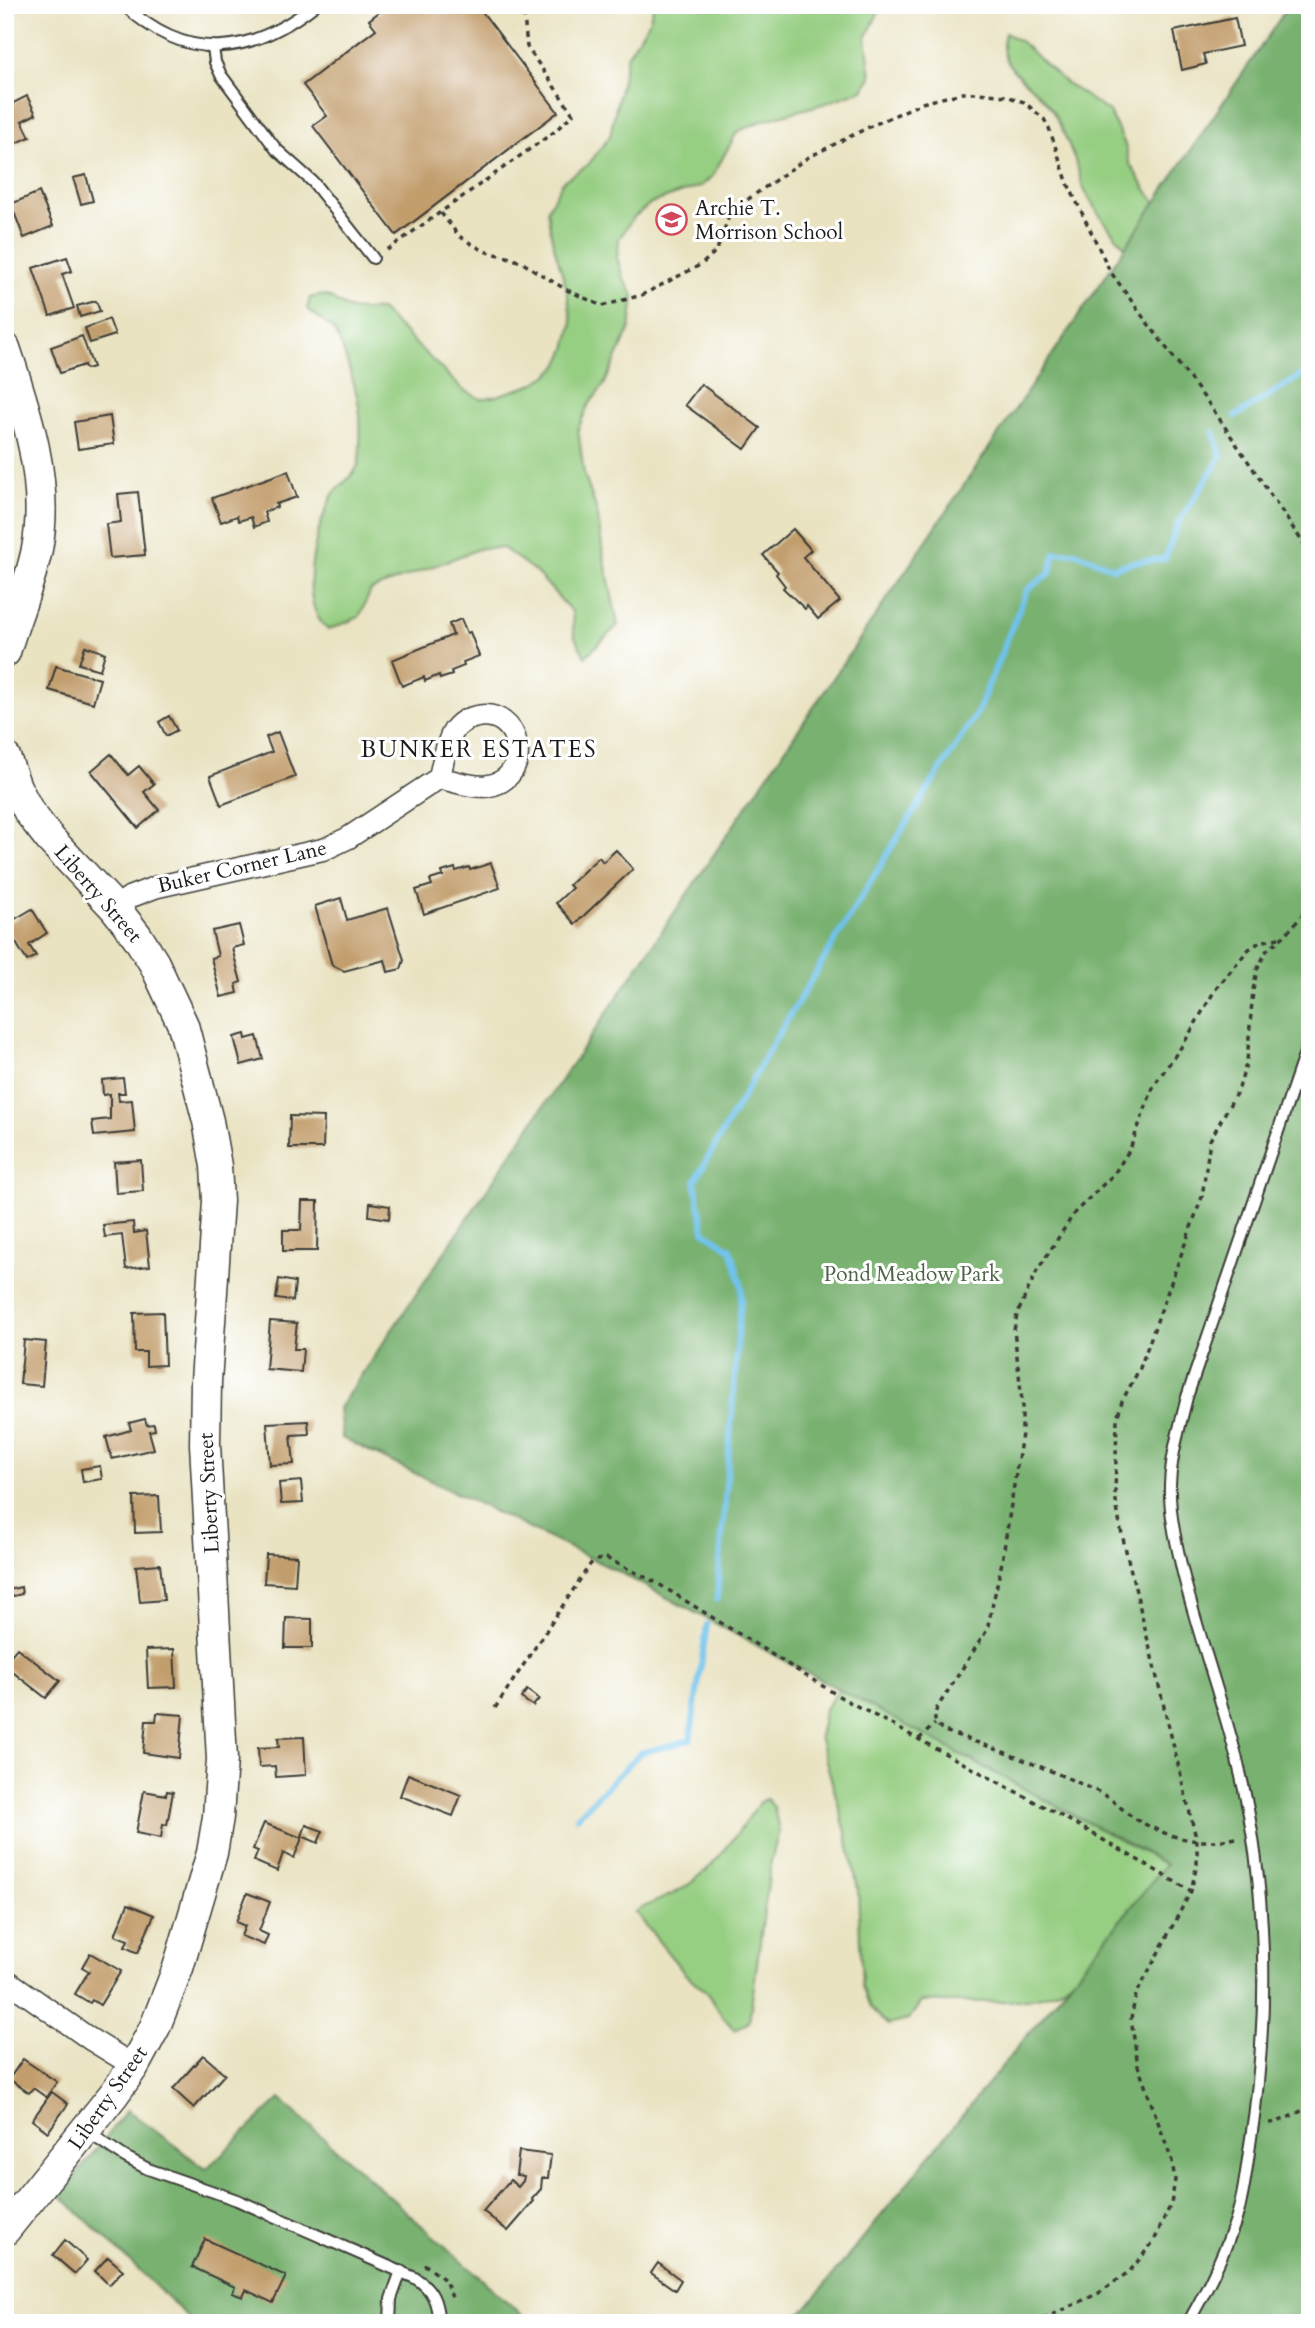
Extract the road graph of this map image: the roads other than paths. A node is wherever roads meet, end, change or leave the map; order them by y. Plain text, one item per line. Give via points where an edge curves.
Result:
1 (124, 5) edge
2 (314, 5) edge
3 (213, 47) junction
4 (373, 258) road end
5 (5, 348) edge
6 (5, 652) edge
7 (5, 757) edge
8 (439, 779) dead end
9 (115, 908) junction
10 (1310, 1038) edge
11 (5, 1979) edge
12 (134, 2066) junction
13 (86, 2131) junction
14 (5, 2230) edge
15 (401, 2271) junction
16 (390, 2323) edge
17 (439, 2323) edge
18 (1188, 2323) edge

1 - 3 lane via 165,35
2 - 3 lane via 270,33
3 - 4 lane via 221,75 276,149 313,181
5 - 6 main road via 31,436 41,510 34,562
7 - 9 main road, Liberty Street via 29,812
8 - 9 street, Buker Corner Lane via 325,849 156,887
9 - 12 main road, Liberty Street via 154,963 183,1024 208,1121 218,1201 205,1434 222,1729 220,1799 212,1853 178,1968
10 - 18 lane via 1187,1397 1173,1452 1170,1488 1176,1541 1236,1757 1252,1835 1261,1912 1263,2017 1257,2096 1234,2225
11 - 12 street
12 - 13 main road, Liberty Street
13 - 14 main road, Liberty Street
13 - 15 lane via 148,2169 224,2194
15 - 16 lane via 391,2299
15 - 17 lane via 430,2290

